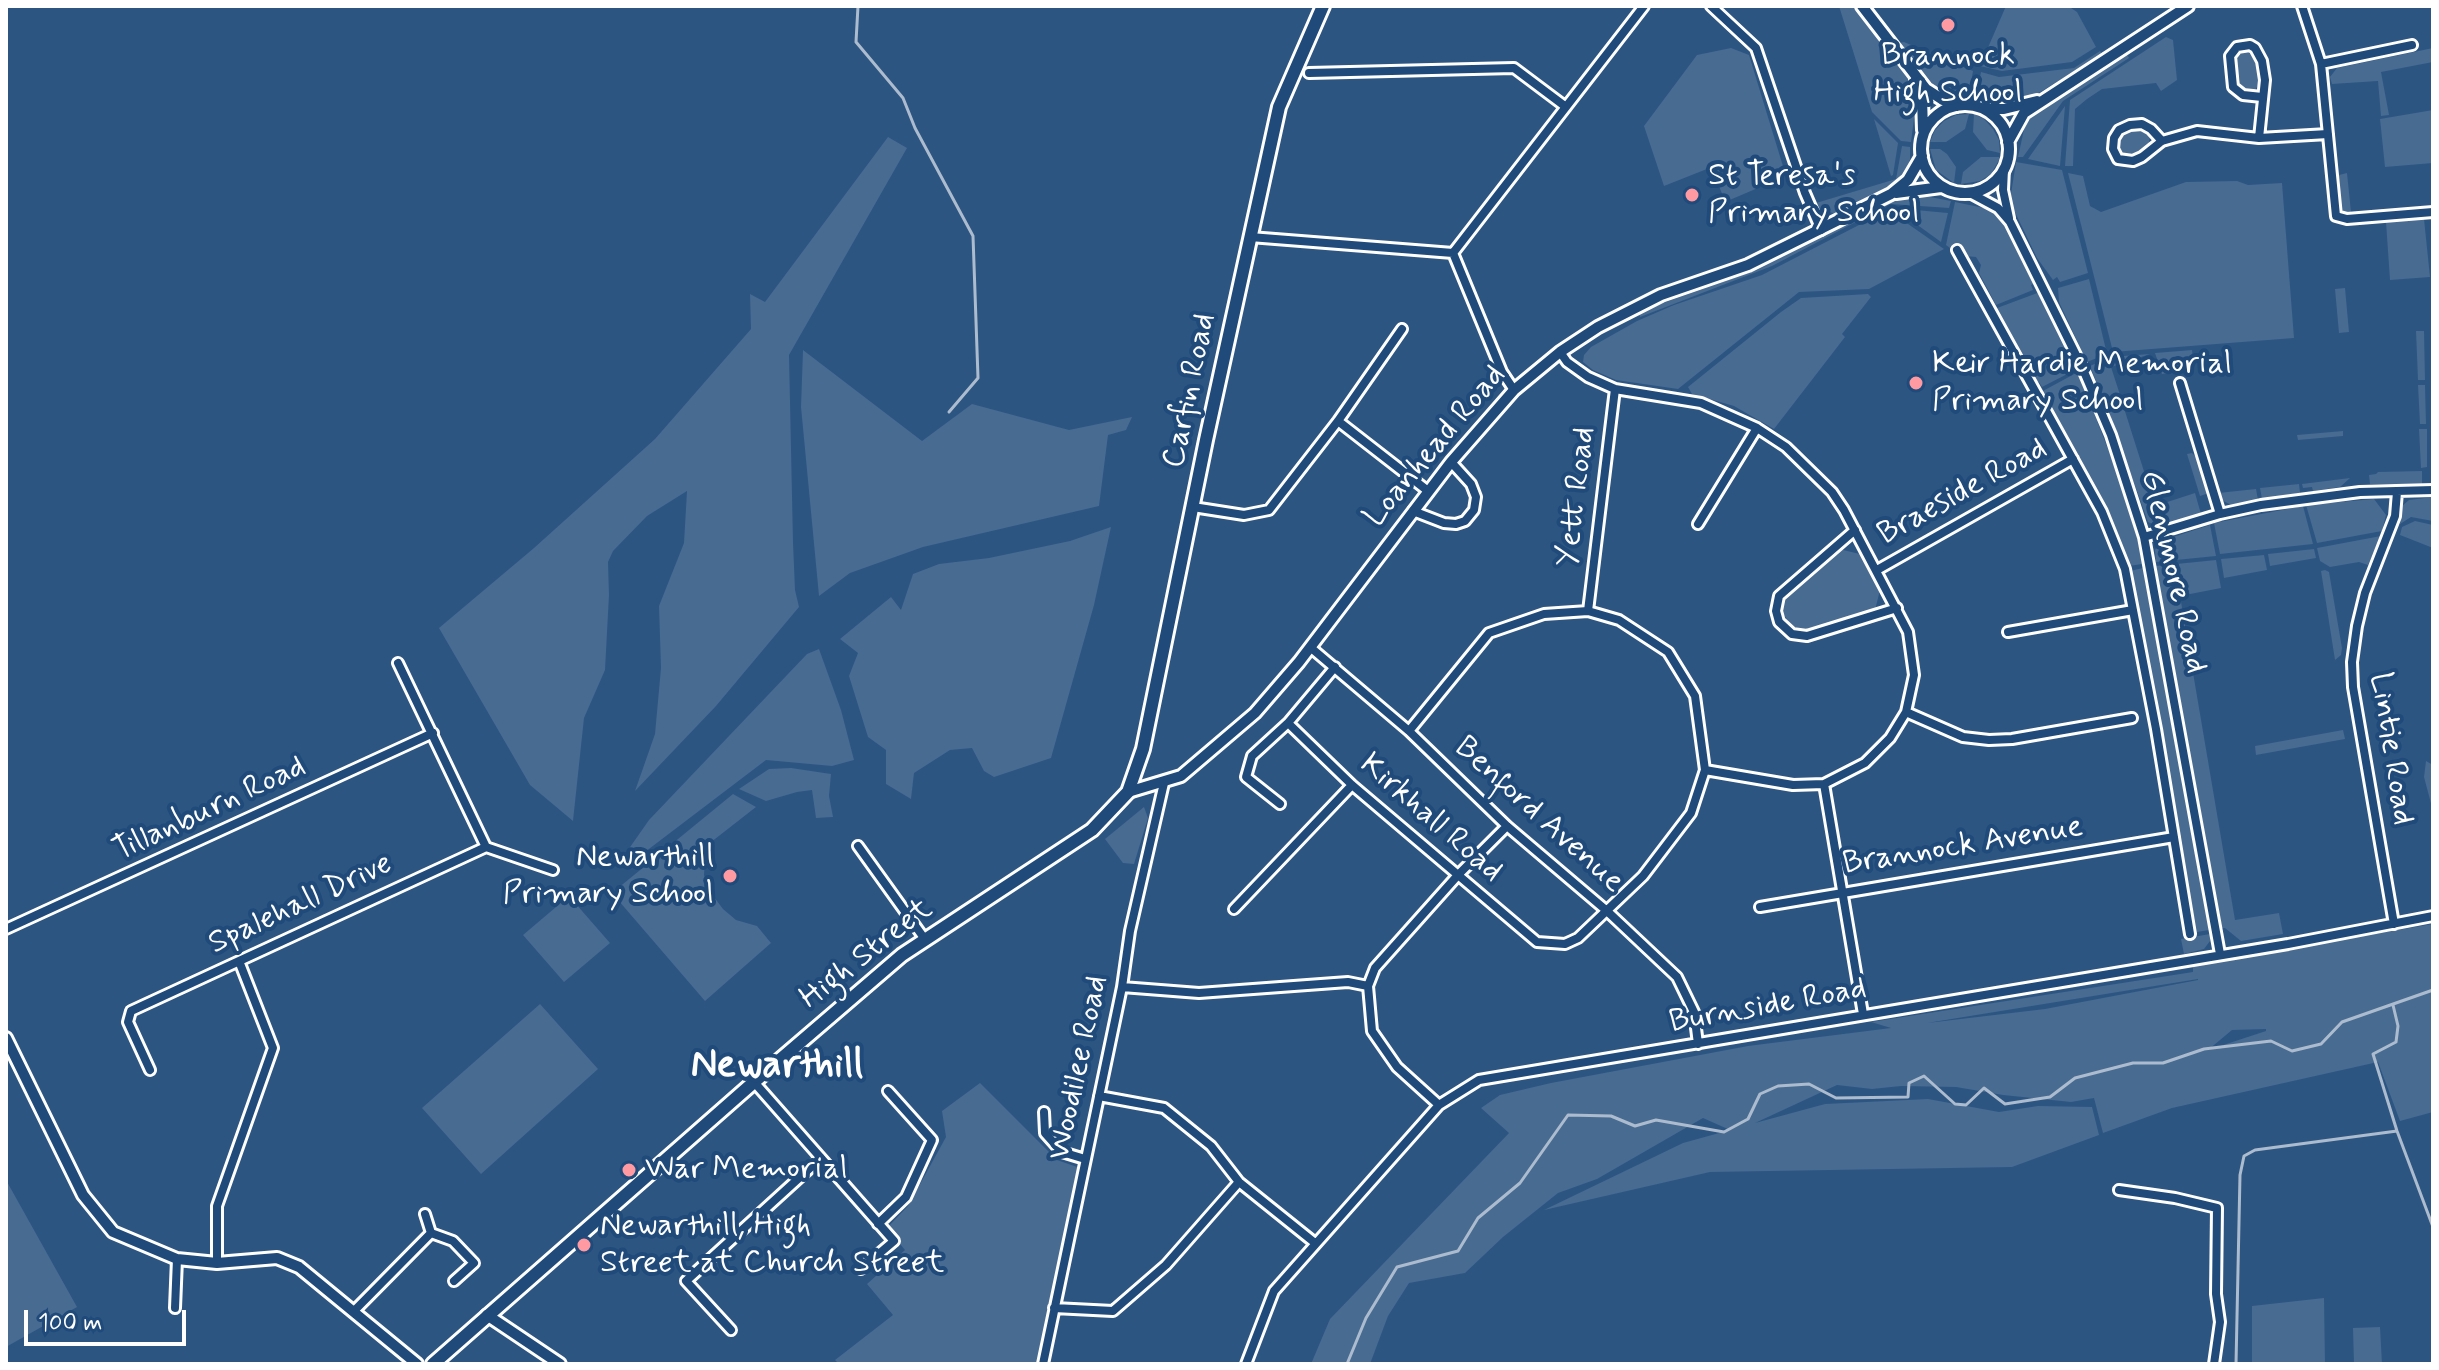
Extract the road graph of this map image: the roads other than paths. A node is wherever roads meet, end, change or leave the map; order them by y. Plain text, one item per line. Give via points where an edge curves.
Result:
1 (1323, 6) edge
2 (1644, 6) edge
3 (1711, 6) edge
4 (1862, 6) edge
5 (2188, 6) edge
6 (2302, 6) edge
7 (2412, 45) dead end
8 (2321, 64) junction
9 (1309, 73) dead end
10 (1914, 74) junction
11 (2262, 97) junction
12 (2043, 99) junction
13 (1957, 106) junction
14 (1566, 107) junction
15 (1984, 109) junction
16 (1924, 133) junction
17 (2328, 134) junction
18 (2259, 138) junction
19 (2162, 141) junction
20 (2008, 142) junction
21 (1922, 156) junction
22 (2004, 169) junction
23 (1941, 187) junction
24 (1970, 193) junction
25 (1891, 194) junction
26 (2433, 212) edge
27 (2010, 222) junction
28 (1821, 230) junction
29 (1250, 237) junction
30 (1957, 250) dead end
31 (1453, 253) junction
32 (1402, 329) dead end
33 (1560, 352) junction
34 (2180, 383) dead end
35 (1615, 389) junction
36 (1514, 390) junction
37 (1338, 421) junction
38 (1757, 428) junction
39 (2073, 459) junction
40 (1451, 462) junction
41 (2433, 490) edge
42 (1428, 491) junction
43 (2397, 492) junction
44 (1193, 507) junction
45 (1413, 511) junction
46 (2220, 514) junction
47 (1698, 524) dead end
48 (1855, 530) junction
49 (2144, 537) junction
50 (1877, 570) junction
51 (1897, 608) junction
52 (2133, 610) junction
53 (1588, 611) junction
54 (2008, 632) dead end
55 (1310, 647) junction
56 (398, 663) dead end
57 (1335, 667) junction
58 (1906, 712) junction
59 (2132, 718) dead end
60 (1288, 723) junction
61 (1409, 731) junction
62 (433, 733) junction
63 (1705, 770) junction
64 (1164, 783) junction
65 (1824, 784) junction
66 (1352, 785) junction
67 (1128, 792) junction
68 (1280, 804) dead end
69 (1507, 826) junction
70 (2174, 837) junction
71 (858, 846) dead end
72 (486, 847) junction
73 (553, 870) dead end
74 (1458, 875) junction
75 (1844, 891) junction
76 (1760, 907) dead end
77 (1234, 909) dead end
78 (1607, 911) junction
79 (2433, 916) edge
80 (2394, 924) junction
81 (6, 929) edge
82 (2190, 934) dead end
83 (924, 938) junction
84 (2220, 954) junction
85 (239, 961) junction
86 (1368, 986) junction
87 (1122, 987) junction
88 (1863, 1014) junction
89 (6, 1038) edge
90 (1698, 1044) junction
91 (150, 1070) dead end
92 (754, 1082) junction
93 (888, 1091) dead end
94 (1099, 1096) junction
95 (1439, 1105) junction
96 (1044, 1112) dead end
97 (821, 1158) junction
98 (1085, 1159) junction
99 (1239, 1182) junction
100 (2119, 1190) dead end
101 (425, 1214) dead end
102 (878, 1224) junction
103 (431, 1233) junction
104 (1315, 1243) junction
105 (177, 1259) junction
106 (217, 1263) junction
107 (861, 1269) dead end
108 (454, 1281) dead end
109 (175, 1308) dead end
110 (1054, 1308) junction
111 (353, 1312) junction
112 (487, 1315) junction
113 (731, 1330) dead end
114 (417, 1364) edge
115 (433, 1364) edge
116 (560, 1364) edge
117 (1043, 1364) edge
118 (1246, 1364) edge
119 (2214, 1364) edge

1 - 29 main road, Carfin Road via 1279,107
2 - 14 street
3 - 28 street via 1756,48
4 - 10 street
5 - 12 street
6 - 8 street
7 - 8 street
8 - 17 street
9 - 14 street via 1514,68
10 - 13 street via 1936,96
10 - 16 street
11 - 11 street via 2265,80 2259,55 2250,45 2237,47 2230,56 2233,87 2243,95
11 - 18 street
12 - 15 street
12 - 20 street via 2024,113
13 - 15 street
13 - 16 street via 1931,120
14 - 31 street
15 - 20 street via 2004,129
16 - 21 street
17 - 18 street
17 - 26 street via 2336,216
18 - 19 street via 2197,131
19 - 19 street via 2133,161 2118,159 2113,149 2119,130 2130,125 2142,124
20 - 22 street
21 - 23 street via 1930,177
21 - 25 street, Loanhead Road via 1908,180
22 - 24 street via 1985,189
22 - 27 street, Glenmore Road
23 - 24 street
23 - 25 street, Loanhead Road
24 - 27 street, Glenmore Road via 1998,208
25 - 28 street, Loanhead Road
27 - 49 street, Glenmore Road via 2106,424
28 - 33 street, Loanhead Road via 1748,265 1661,295
29 - 31 street
29 - 44 main road, Carfin Road
30 - 39 street
31 - 36 street
32 - 37 street
33 - 35 street via 1588,377
33 - 36 street, Loanhead Road
34 - 46 street
35 - 38 street via 1701,403
35 - 53 street, Yett Road
36 - 40 street, Loanhead Road
37 - 42 street
37 - 44 street via 1269,510 1244,515
38 - 47 street
38 - 48 street via 1815,473
39 - 50 street, Braeside Road
39 - 52 street via 2114,538
40 - 42 street, Loanhead Road
40 - 45 street via 1471,484 1474,510 1456,524
41 - 43 street
42 - 45 street, Loanhead Road
43 - 46 street via 2360,492
43 - 80 street, Lintie Road via 2395,516 2365,593 2352,662
44 - 67 main road, Carfin Road via 1143,749
45 - 55 street, Loanhead Road
46 - 49 street
48 - 50 street
48 - 51 street via 1779,596 1779,622 1792,634 1807,636
49 - 84 street, Glenmore Road
50 - 51 street
51 - 58 street via 1908,632 1914,675
52 - 54 street
52 - 70 street
53 - 61 street via 1544,614 1489,633
53 - 63 street via 1619,620 1668,652 1695,696
55 - 57 street, Benford Avenue
55 - 64 street, Loanhead Road via 1245,723 1181,776
56 - 62 street
57 - 60 street
57 - 61 street, Benford Avenue
58 - 59 street via 1963,737 1989,740
58 - 65 street via 1865,763
60 - 66 street, Kirkhall Road
60 - 68 street via 1252,756 1246,777
61 - 69 street, Benford Avenue
62 - 72 street
62 - 81 street, Tillanburn Road
63 - 65 street via 1793,785
63 - 78 street via 1691,813 1643,876
64 - 67 street, Loanhead Road
64 - 87 street, Woodilee Road
65 - 75 street
66 - 74 street, Kirkhall Road
66 - 77 street
67 - 83 main road, High Street via 1092,830
69 - 74 street
69 - 78 street, Benford Avenue
70 - 75 street, Brannock Avenue
70 - 82 street
71 - 83 street
72 - 73 street
72 - 85 street, Spalehall Drive
74 - 78 street, Kirkhall Road via 1537,942 1565,944
74 - 86 street via 1375,968
75 - 76 street, Brannock Avenue
75 - 88 street
78 - 90 street, Benford Avenue via 1677,977 1694,1012
79 - 80 street, Burnside Road
80 - 84 street, Burnside Road
83 - 92 main road, High Street
84 - 88 street, Burnside Road
85 - 91 street, Spalehall Drive via 131,1011 128,1022
85 - 106 street via 273,1048 217,1206
86 - 87 street via 1348,982 1199,993
86 - 95 street via 1372,1031 1397,1067
87 - 94 street, Woodilee Road
88 - 90 street, Burnside Road
89 - 105 street via 83,1195 113,1232
90 - 95 street, Burnside Road via 1479,1080
92 - 97 street
92 - 112 main road, High Street
93 - 102 street via 932,1140 906,1197
94 - 98 street, Woodilee Road
94 - 99 street via 1164,1108 1211,1146
95 - 104 street, Burnside Road
96 - 98 street via 1045,1133 1062,1152
97 - 102 street
97 - 113 street via 686,1281
98 - 110 street, Woodilee Road
99 - 104 street
99 - 110 street via 1166,1265 1113,1311
100 - 119 street via 2217,1208 2220,1322
101 - 103 street
102 - 107 street via 894,1241
103 - 108 street via 453,1241 474,1263
103 - 111 street
104 - 118 street, Burnside Road via 1274,1291
105 - 106 street
105 - 109 street
106 - 111 street via 277,1258 299,1267
110 - 117 street, Woodilee Road
111 - 114 street
112 - 115 main road, High Street
112 - 116 street

